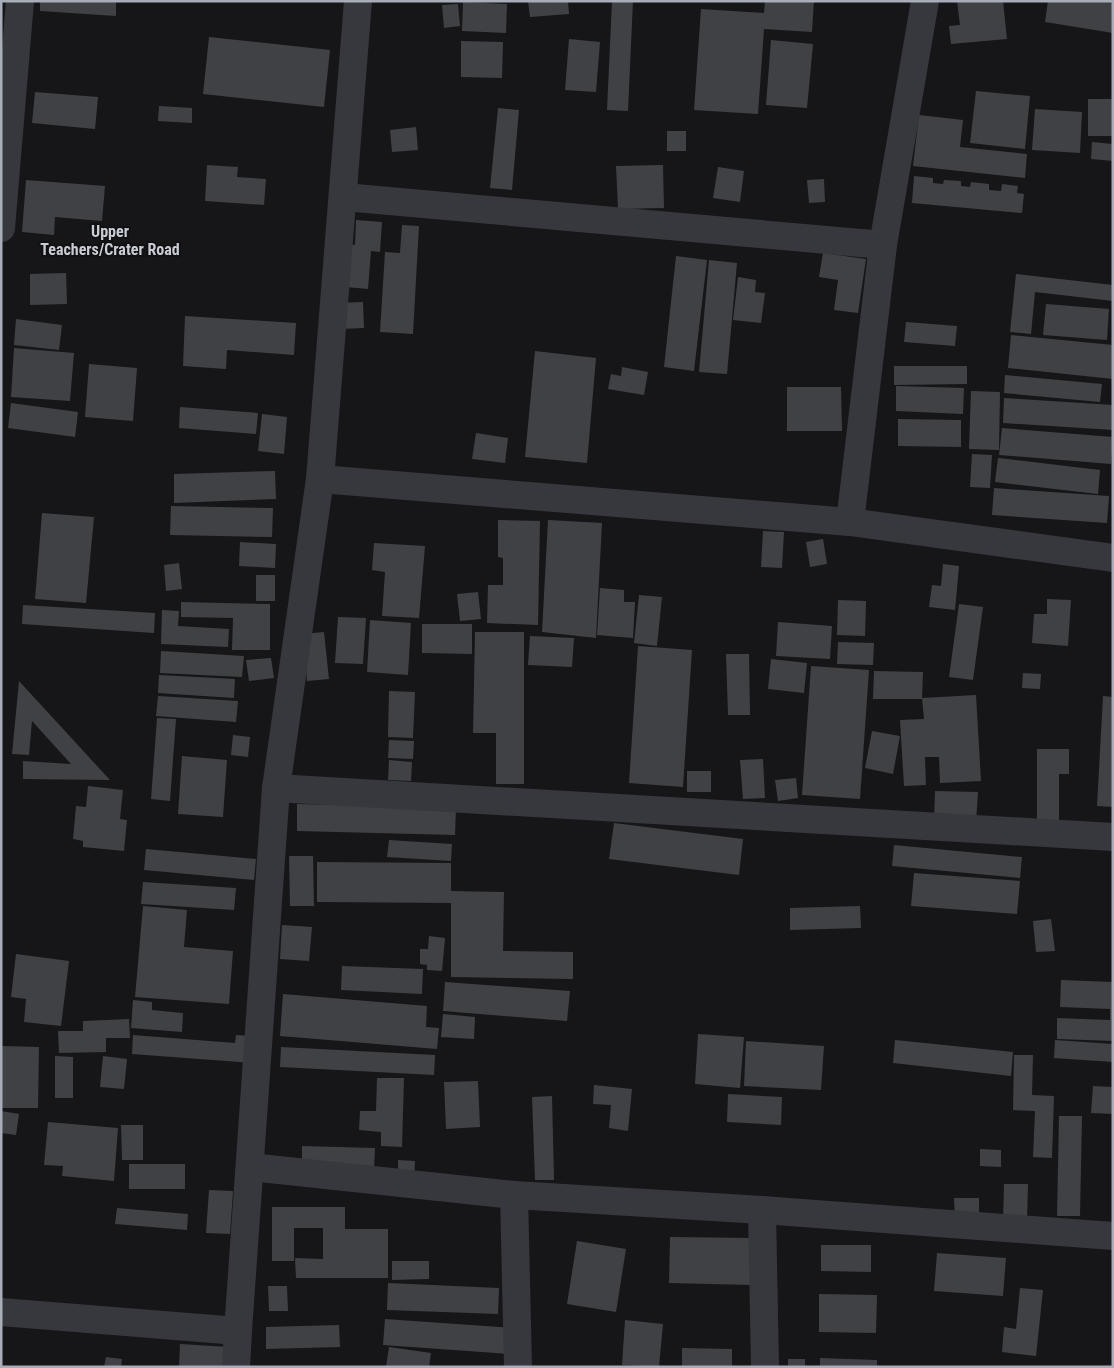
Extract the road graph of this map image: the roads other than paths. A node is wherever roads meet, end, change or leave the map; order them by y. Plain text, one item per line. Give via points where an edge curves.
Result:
1 (20, 1) edge
2 (358, 1) edge
3 (925, 1) edge
4 (4, 165) edge
5 (344, 197) junction
6 (1, 228) edge
7 (883, 245) junction
8 (320, 479) junction
9 (850, 522) junction
10 (1113, 558) edge
11 (276, 788) junction
12 (1113, 837) edge
13 (251, 1167) junction
14 (514, 1195) junction
15 (762, 1210) junction
16 (1113, 1236) edge
17 (1, 1312) edge
18 (238, 1330) junction
19 (236, 1367) edge
20 (518, 1367) edge
21 (765, 1367) edge

1 - 4 street
2 - 5 street
3 - 7 street
4 - 6 street
5 - 7 street
5 - 8 street
7 - 9 street
8 - 9 street
8 - 11 street
9 - 10 street
11 - 12 street
11 - 13 street
13 - 14 street
13 - 18 street
14 - 15 street
14 - 20 street
15 - 16 street
15 - 21 street
17 - 18 street
18 - 19 street

